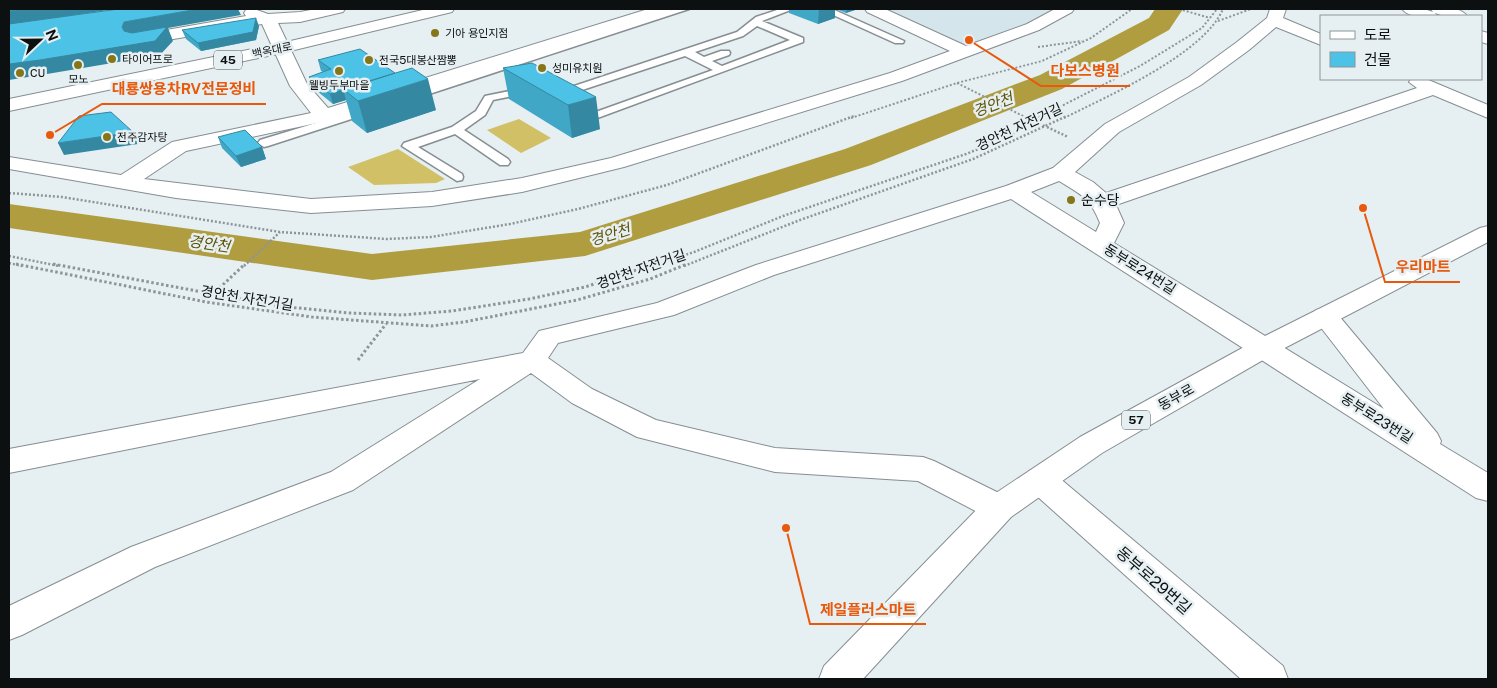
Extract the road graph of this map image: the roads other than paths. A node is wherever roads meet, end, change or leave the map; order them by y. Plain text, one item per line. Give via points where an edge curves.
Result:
1 (241, 9) edge
2 (337, 9) edge
3 (446, 9) edge
4 (664, 9) edge
5 (684, 9) edge
6 (788, 9) edge
7 (825, 9) edge
8 (873, 9) edge
9 (1066, 9) edge
10 (1410, 9) edge
11 (1439, 9) edge
12 (1276, 14) edge
13 (1426, 15) edge
14 (1456, 15) edge
15 (268, 20) junction
16 (756, 22) junction
17 (1320, 39) edge
18 (138, 40) edge
19 (899, 41) dead end
20 (282, 48) junction
21 (966, 52) junction
22 (688, 53) junction
23 (726, 53) dead end
24 (703, 61) junction
25 (722, 70) junction
26 (465, 79) junction
27 (1412, 80) edge
28 (1434, 89) junction
29 (548, 91) junction
30 (489, 98) junction
31 (589, 101) edge
32 (9, 105) edge
33 (574, 106) junction
34 (1488, 112) edge
35 (324, 116) junction
36 (456, 130) junction
37 (264, 143) dead end
38 (504, 162) dead end
39 (9, 163) edge
40 (1061, 172) junction
41 (457, 177) dead end
42 (125, 182) junction
43 (1014, 191) junction
44 (1103, 202) junction
45 (1488, 233) edge
46 (1101, 245) junction
47 (1325, 316) junction
48 (1265, 347) junction
49 (532, 360) junction
50 (1440, 458) junction
51 (9, 461) edge
52 (1040, 480) junction
53 (1488, 489) edge
54 (999, 508) junction
55 (9, 624) edge
56 (843, 678) edge
57 (1269, 679) edge

1 - 15 street
2 - 15 street
3 - 20 street, 백옥대로 / 45
4 - 35 street
5 - 26 lane
6 - 16 lane
7 - 19 lane
8 - 21 street
9 - 21 street via 1033,28
10 - 13 street
11 - 14 street
12 - 17 street
12 - 40 street via 1243,46 1195,81 1112,128
15 - 18 street via 249,20
15 - 20 street
16 - 22 lane via 740,34
16 - 25 lane via 799,40
20 - 32 street, 백옥대로 / 45
20 - 35 street via 299,86
21 - 42 street via 896,77 617,163 522,185 432,199 311,206
22 - 24 lane
22 - 29 lane
23 - 24 lane
24 - 25 lane
25 - 33 lane via 592,117
26 - 30 lane
26 - 37 lane
27 - 28 street
28 - 34 street
28 - 44 street
29 - 30 lane
29 - 33 lane
30 - 36 lane via 480,113
31 - 33 lane
35 - 42 street via 179,146
36 - 38 lane
36 - 41 lane via 408,146
39 - 42 street
40 - 43 street
40 - 44 street
43 - 46 street, 동부로24번길
43 - 49 street via 765,270 664,309 549,337
44 - 46 street via 1112,223
45 - 47 street, 동부로 / 57
46 - 48 street, 동부로24번길
47 - 48 street, 동부로 / 57
47 - 50 street
48 - 50 street, 동부로23번길
48 - 52 street, 동부로 / 57 via 1091,446
49 - 51 street
49 - 54 street via 582,396 648,429 775,460 923,469
49 - 55 street via 342,481 143,557
50 - 53 street, 동부로23번길
52 - 54 street, 동부로 / 57
52 - 57 street, 동부로29번길
54 - 56 street, 동부로 / 57

